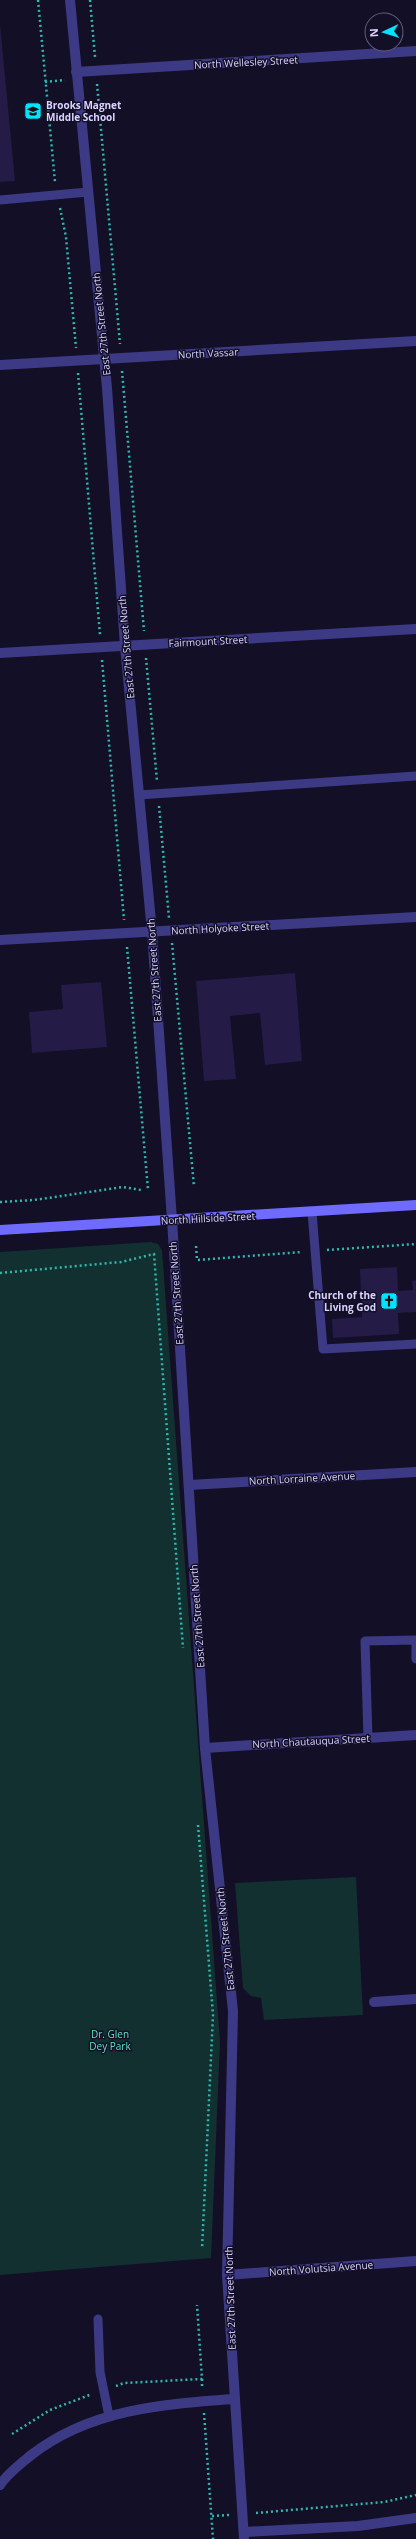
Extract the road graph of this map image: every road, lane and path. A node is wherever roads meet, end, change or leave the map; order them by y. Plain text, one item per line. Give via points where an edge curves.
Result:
1 (38, 0) edge
2 (70, 0) edge
3 (90, 0) edge
4 (416, 51) edge
5 (96, 70) junction
6 (76, 72) junction
7 (88, 192) junction
8 (58, 195) junction
9 (0, 200) edge
10 (416, 341) edge
11 (104, 358) junction
12 (121, 358) junction
13 (77, 360) junction
14 (0, 365) edge
15 (416, 629) edge
16 (145, 645) junction
17 (125, 646) junction
18 (101, 647) junction
19 (0, 653) edge
20 (416, 776) edge
21 (158, 793) junction
22 (139, 795) junction
23 (416, 917) edge
24 (170, 931) junction
25 (152, 932) junction
26 (125, 933) junction
27 (0, 940) edge
28 (194, 1187) dead end
29 (141, 1190) dead end
30 (148, 1190) dead end
31 (0, 1202) edge
32 (416, 1205) edge
33 (312, 1212) junction
34 (172, 1220) junction
35 (0, 1230) edge
36 (416, 1244) edge
37 (196, 1246) dead end
38 (315, 1251) junction
39 (0, 1273) edge
40 (416, 1344) edge
41 (416, 1472) edge
42 (188, 1484) junction
43 (184, 1654) dead end
44 (416, 1659) edge
45 (416, 1735) edge
46 (368, 1738) junction
47 (206, 1748) junction
48 (197, 1819) dead end
49 (416, 1999) edge
50 (374, 2002) dead end
51 (202, 2249) dead end
52 (416, 2261) edge
53 (227, 2275) junction
54 (196, 2305) dead end
55 (98, 2319) dead end
56 (202, 2379) junction
57 (104, 2390) junction
58 (235, 2399) junction
59 (203, 2401) junction
60 (109, 2416) junction
61 (12, 2434) dead end
62 (0, 2485) edge
63 (416, 2495) edge
64 (242, 2514) junction
65 (212, 2516) junction
66 (416, 2518) edge
67 (244, 2535) edge
68 (214, 2539) edge

1 - 8 path via 52,166
2 - 6 street, East 27th Street North
3 - 5 path
4 - 5 street, North Wellesley Street
5 - 6 street, North Wellesley Street
5 - 12 path
6 - 7 street, East 27th Street North
7 - 8 lane
7 - 11 street, East 27th Street North
8 - 9 lane
8 - 13 path via 66,237
10 - 12 street, North Vassar
11 - 12 street, North Vassar
11 - 13 street, North Vassar
11 - 17 street, East 27th Street North
12 - 16 path
13 - 14 street, North Vassar
13 - 18 path
15 - 16 street, Fairmount Street
16 - 17 street, Fairmount Street
16 - 21 path
17 - 18 street, Fairmount Street
17 - 22 street, East 27th Street North
18 - 19 street, Fairmount Street
18 - 26 path
20 - 21 lane
21 - 22 lane
21 - 24 path
22 - 25 street, East 27th Street North
23 - 24 street, North Holyoke Street
24 - 25 street, North Holyoke Street
24 - 28 path
25 - 26 street, North Holyoke Street
25 - 34 street, East 27th Street North
26 - 27 street, North Holyoke Street
26 - 30 path
29 - 31 path via 123,1187 34,1200
32 - 33 main road, North Hillside Street
33 - 34 main road, North Hillside Street
33 - 38 lane
34 - 35 main road, North Hillside Street
34 - 42 street, East 27th Street North
36 - 38 path
37 - 38 path via 197,1260
38 - 40 lane via 323,1349
39 - 43 path via 121,1262 154,1254
41 - 42 street, North Lorraine Avenue
42 - 47 street, East 27th Street North
44 - 46 lane via 416,1640 365,1641
45 - 46 street, North Chautauqua Street
46 - 47 street, North Chautauqua Street
47 - 53 street, East 27th Street North via 233,2011
48 - 51 path via 213,2015
49 - 50 street
52 - 53 street, North Volutsia Avenue
53 - 58 street, East 27th Street North
54 - 56 path
55 - 57 lane via 100,2372
56 - 57 path via 124,2383
56 - 59 path
57 - 60 lane
57 - 61 path via 50,2410
58 - 59 street
58 - 64 street, East 27th Street North
59 - 60 street via 154,2405
59 - 65 path
60 - 62 street via 71,2429 44,2444 20,2463
63 - 64 path via 376,2503
64 - 65 path
64 - 67 street, East 27th Street North
65 - 68 path
66 - 67 street via 358,2526

